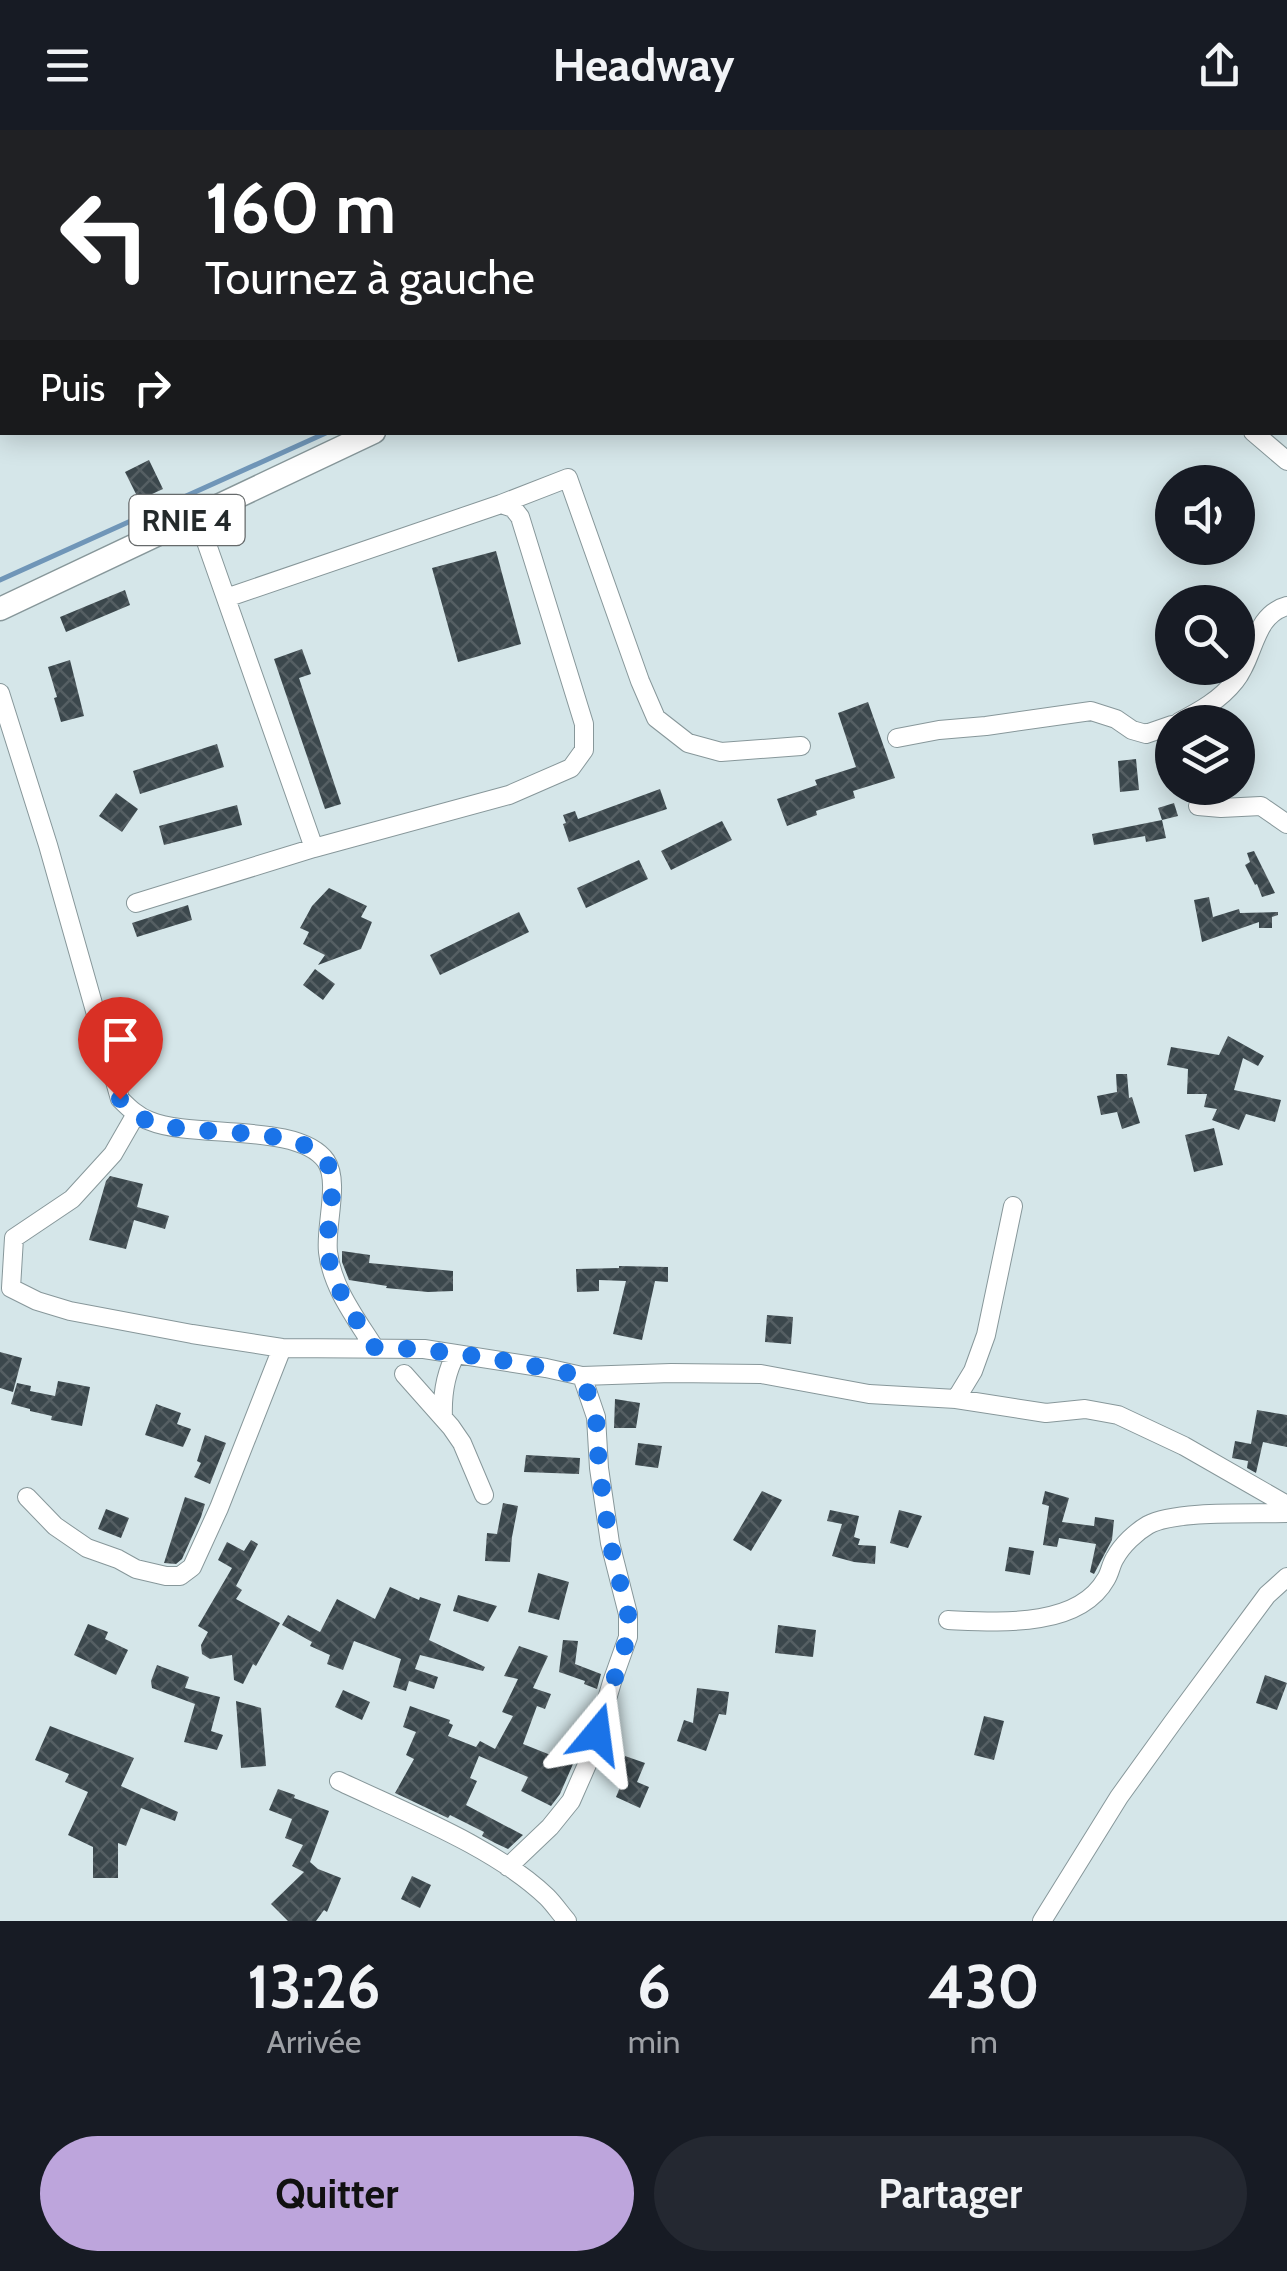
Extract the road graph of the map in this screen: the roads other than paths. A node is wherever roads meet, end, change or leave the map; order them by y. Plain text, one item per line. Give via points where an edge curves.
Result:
1 (362, 435) edge
2 (1257, 435) edge
3 (1287, 461) edge
4 (502, 504) junction
5 (198, 516) junction
6 (226, 598) junction
7 (1287, 606) edge
8 (0, 610) edge
9 (0, 693) edge
10 (1210, 705) edge
11 (1155, 731) edge
12 (897, 738) dead end
13 (801, 746) dead end
14 (1198, 806) dead end
15 (1287, 824) edge
16 (314, 848) junction
17 (136, 903) dead end
18 (136, 1114) junction
19 (1013, 1206) dead end
20 (374, 1347) junction
21 (282, 1348) junction
22 (456, 1354) junction
23 (404, 1374) dead end
24 (582, 1376) junction
25 (956, 1399) junction
26 (444, 1418) junction
27 (484, 1495) dead end
28 (26, 1497) dead end
29 (1287, 1505) edge
30 (1287, 1513) edge
31 (1287, 1577) edge
32 (948, 1620) dead end
33 (339, 1781) dead end
34 (508, 1867) junction
35 (567, 1921) edge
36 (1042, 1921) edge

1 - 5 main road, RNIE 4
2 - 3 street
4 - 6 street
4 - 13 street via 568,478 656,718 688,743 721,752
4 - 16 street via 520,518 584,724 584,750 571,768 509,796
5 - 6 street
5 - 8 main road, RNIE 4
6 - 16 street
7 - 10 street via 1264,621 1238,678
9 - 18 street via 120,1099
11 - 12 street via 1132,730 1091,711
14 - 15 street via 1261,806
16 - 17 street
18 - 20 street via 153,1123 290,1140 316,1150 332,1178 332,1274
18 - 21 street via 113,1154 72,1199 14,1238 11,1288 70,1311
19 - 25 street via 986,1334
20 - 21 street
20 - 22 street
21 - 28 street via 212,1523 192,1566 180,1576 136,1569 86,1548
22 - 24 street
22 - 26 street via 446,1374
23 - 26 street
24 - 25 street via 761,1374 869,1394
24 - 34 street via 596,1417 628,1636 571,1801
25 - 29 street via 1046,1413 1085,1409 1118,1415
26 - 27 street
30 - 32 street via 1176,1516 1150,1524 1116,1556 1090,1598 1054,1616 1005,1623
31 - 36 street via 1266,1595 1172,1722
33 - 34 street
34 - 35 street

